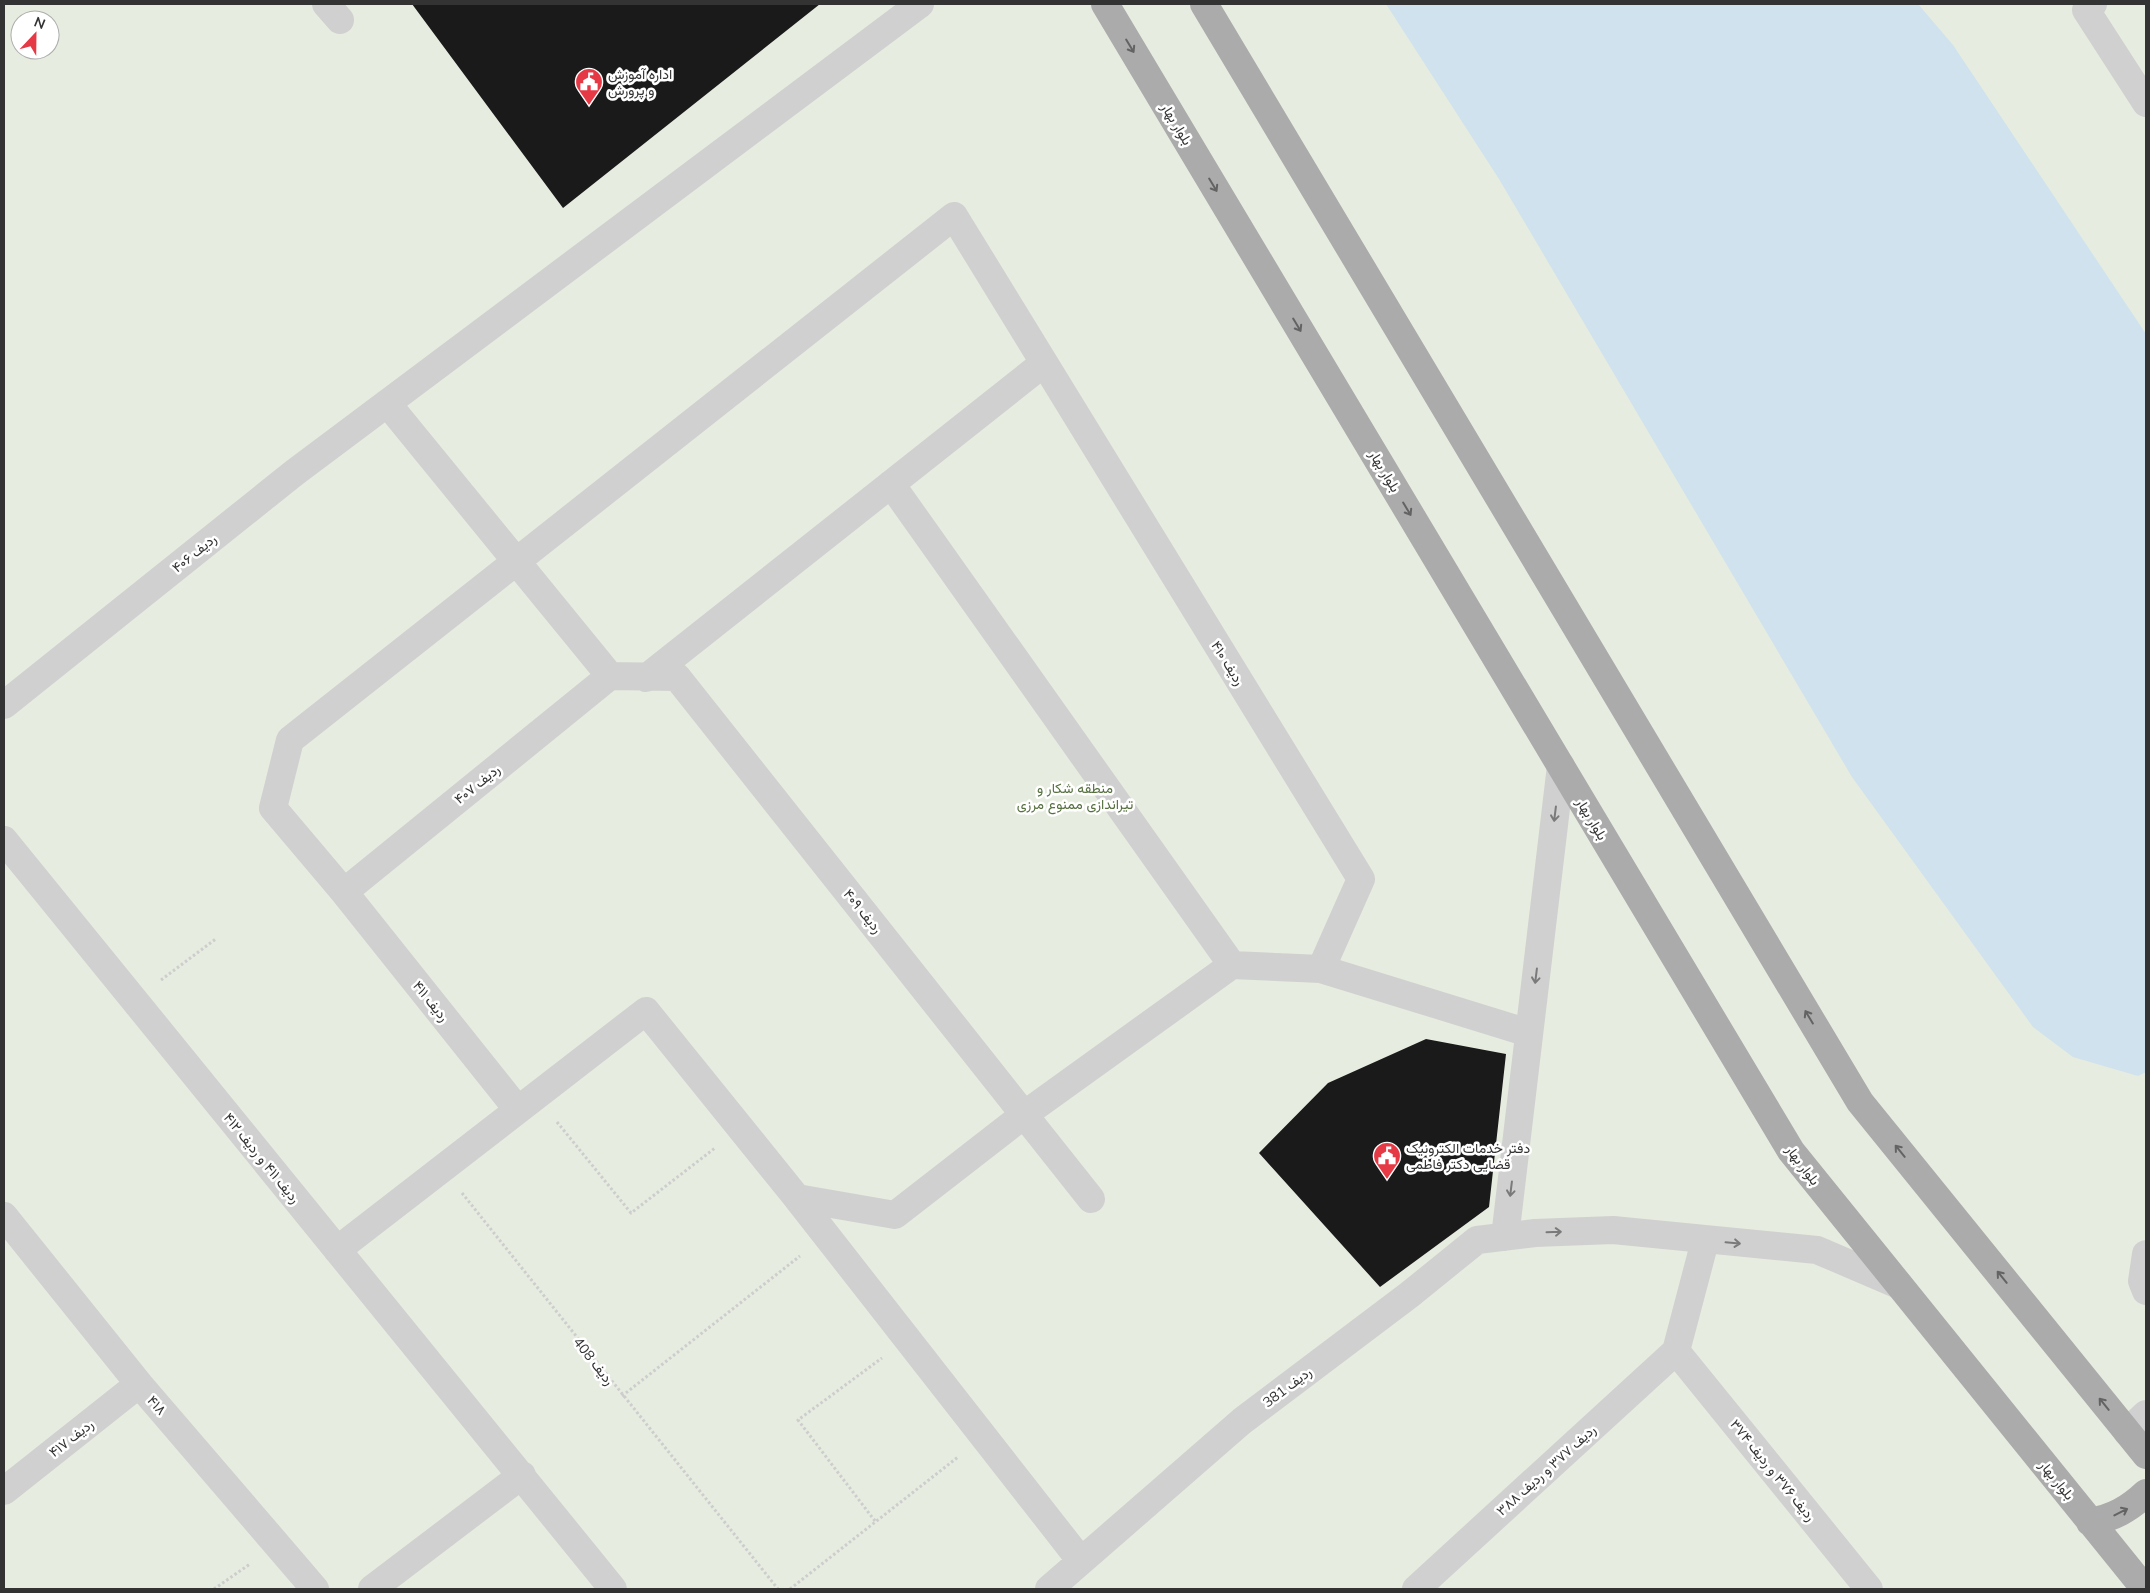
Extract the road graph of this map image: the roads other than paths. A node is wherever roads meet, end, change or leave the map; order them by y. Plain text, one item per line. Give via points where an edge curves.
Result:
1 (920, 4) edge
2 (1105, 4) edge
3 (1204, 4) edge
4 (2089, 7) edge
5 (2146, 103) edge
6 (1044, 362) junction
7 (387, 403) junction
8 (891, 484) junction
9 (518, 562) junction
10 (610, 676) junction
11 (646, 678) junction
12 (4, 704) edge
13 (1561, 766) junction
14 (4, 840) edge
15 (344, 892) junction
16 (1232, 965) junction
17 (1321, 969) junction
18 (1530, 1033) junction
19 (527, 1103) junction
20 (1024, 1114) junction
21 (797, 1198) junction
22 (1091, 1199) dead end
23 (9, 1234) edge
24 (1505, 1237) junction
25 (1705, 1240) junction
26 (337, 1250) junction
27 (2146, 1254) edge
28 (1899, 1285) junction
29 (2146, 1291) edge
30 (1676, 1351) junction
31 (139, 1384) junction
32 (2137, 1423) edge
33 (2146, 1455) edge
34 (522, 1475) junction
35 (4, 1491) edge
36 (2146, 1493) edge
37 (2090, 1522) junction
38 (1082, 1561) junction
39 (2144, 1585) edge
40 (315, 1589) edge
41 (372, 1589) edge
42 (614, 1589) edge
43 (1049, 1589) edge
44 (1416, 1589) edge
45 (1870, 1589) edge

1 - 7 street, ردیف ۴۰۶
2 -> 13 main road, بلوار بهار
32 -> 3 main road via 1860,1102
4 - 5 street
6 - 8 street
6 - 9 street via 954,216
6 - 17 street, ردیف ۴۱۰ via 1361,879
7 - 9 street
7 - 12 street, ردیف ۴۰۶
8 - 11 street
8 - 16 street
9 - 10 street
9 - 15 street, ردیف ۴۱۱ via 290,740 273,808
10 - 11 street, ردیف ۴۰۹
10 - 15 street, ردیف ۴۰۷
11 - 20 street, ردیف ۴۰۹ via 677,677
13 -> 18 street
13 - 28 main road, بلوار بهار via 1791,1151
14 - 26 street, ردیف ۴۱۱ و ردیف ۴۱۲
15 - 19 street, ردیف ۴۱۱
16 - 17 street
16 - 20 street
17 - 18 street
18 -> 24 street
19 - 21 street via 646,1011
19 - 26 street
20 - 21 street via 895,1215
20 - 22 street, ردیف ۴۰۹
21 - 38 street
23 - 31 street, ۴۱۸
24 -> 25 street, ردیف 381 via 1613,1230
24 - 38 street, ردیف 381 via 1477,1240 1242,1421
25 -> 28 street, ردیف 381 via 1817,1250
25 - 30 street
26 - 34 street, ردیف ۴۱۱ و ردیف ۴۱۲
27 - 29 street via 2142,1281
28 - 37 main road, بلوار بهار
30 - 44 street, ردیف ۳۷۷ و ردیف ۳۸۸
30 - 45 street, ردیف ۳۷۶ و ردیف ۳۷۴
31 - 35 street, ردیف ۴۱۷
31 - 40 street, ۴۱۸
32 - 33 main road
34 - 41 street
34 - 42 street, ردیف ۴۱۱ و ردیف ۴۱۲
37 -> 36 main road via 2119,1514
37 - 39 main road, بلوار بهار
38 - 43 street, ردیف 381

